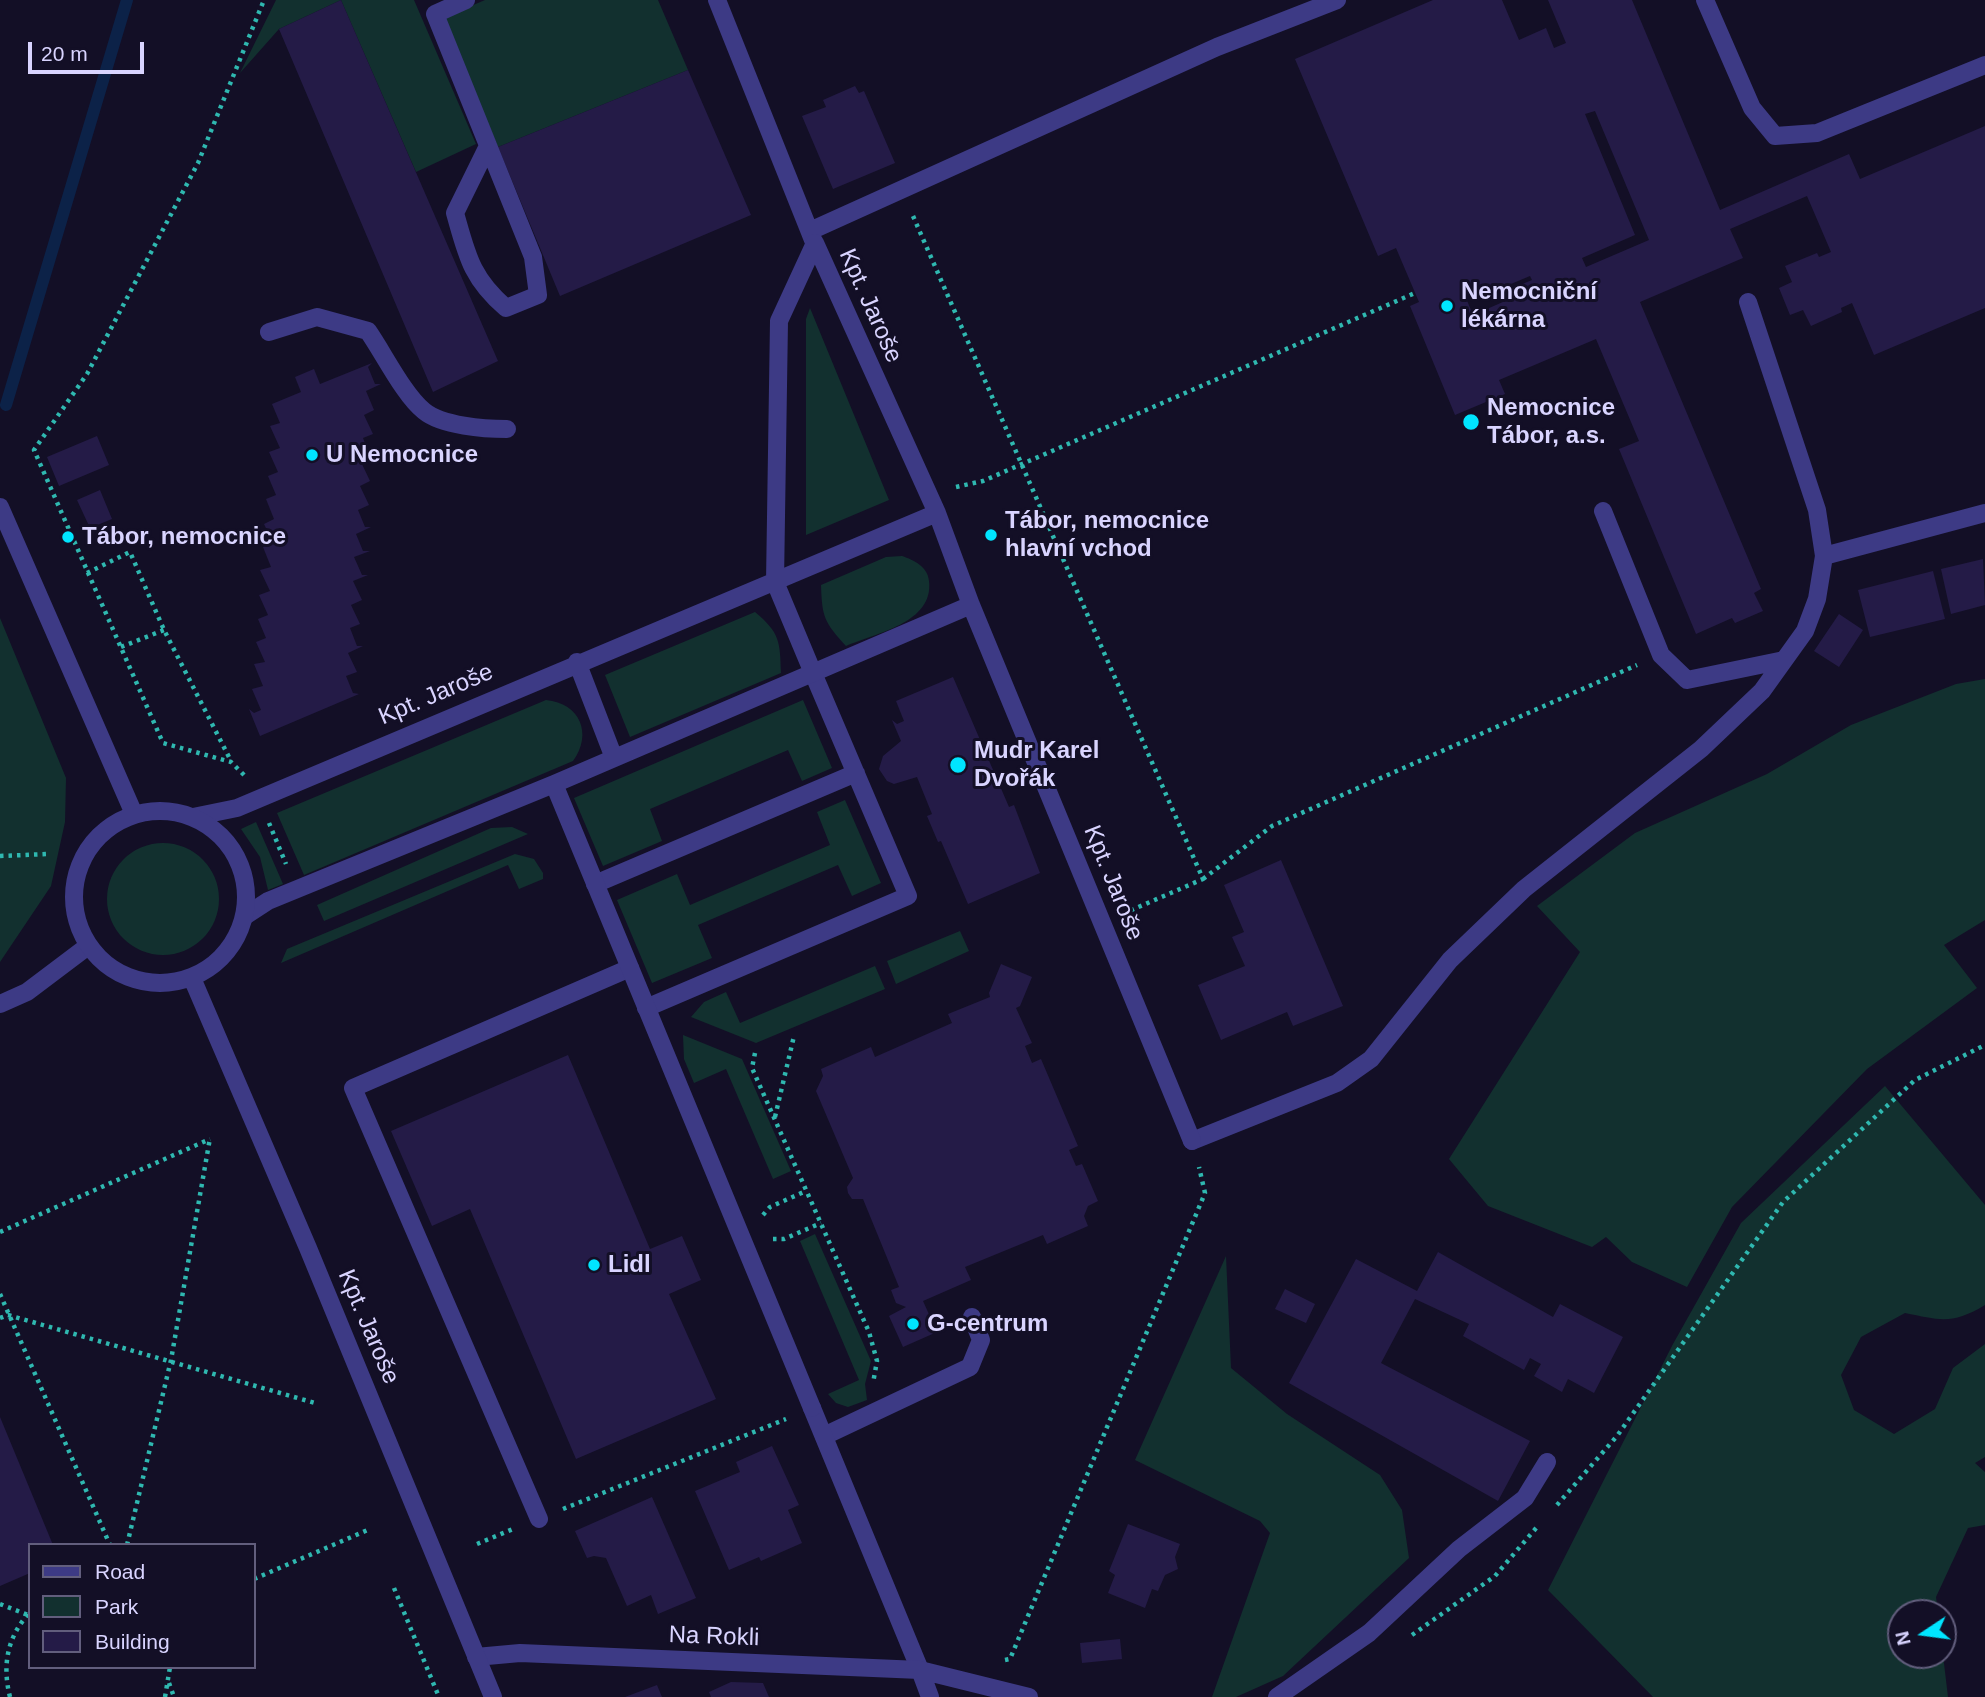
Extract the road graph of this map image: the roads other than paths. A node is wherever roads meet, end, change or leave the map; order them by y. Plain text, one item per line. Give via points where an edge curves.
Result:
1 (466, 0) edge
2 (717, 0) edge
3 (1336, 0) edge
4 (1705, 0) edge
5 (1985, 65) edge
6 (488, 146) junction
7 (812, 237) junction
8 (1748, 302) dead end
9 (269, 332) dead end
10 (507, 429) dead end
11 (0, 507) edge
12 (1603, 511) dead end
13 (937, 513) junction
14 (1985, 513) edge
15 (1824, 556) junction
16 (775, 582) junction
17 (971, 605) junction
18 (1784, 660) junction
19 (577, 662) junction
20 (813, 673) junction
21 (614, 758) junction
22 (856, 773) junction
23 (554, 784) junction
24 (134, 814) junction
25 (193, 817) junction
26 (595, 884) junction
27 (245, 916) junction
28 (88, 946) junction
29 (630, 968) junction
30 (192, 978) junction
31 (0, 1004) edge
32 (646, 1008) junction
33 (972, 1317) dead end
34 (824, 1436) junction
35 (1547, 1462) dead end
36 (539, 1518) road end
37 (476, 1657) junction
38 (920, 1670) junction
39 (493, 1697) edge
40 (930, 1697) edge
41 (1029, 1697) edge
42 (1277, 1697) edge

1 - 6 street via 435,14
2 - 7 street
3 - 7 street via 1217,47 902,190
4 - 5 street via 1752,108 1775,136 1817,133
6 - 6 street via 533,257 538,295 506,308 484,289 467,256 455,213
7 - 13 street, Kpt. Jaroše
7 - 16 street, Kpt. Jaroše via 779,321
8 - 15 street via 1817,510
9 - 10 street via 317,317 368,331 425,413 477,429
11 - 24 street
12 - 18 street via 1661,655 1687,680
13 - 16 street, Kpt. Jaroše
13 - 17 street, Kpt. Jaroše
14 - 15 street
15 - 18 street via 1817,599 1805,631
16 - 19 street, Kpt. Jaroše
16 - 20 street
17 - 18 street, Kpt. Jaroše via 1192,1140 1337,1083 1371,1059 1450,960 1524,889 1701,749 1762,691
17 - 20 street
19 - 21 street
19 - 25 street, Kpt. Jaroše via 237,807
20 - 21 street
20 - 22 street
21 - 23 street
22 - 26 street
22 - 32 street via 908,896
23 - 26 street
23 - 27 street via 268,901
24 - 25 street, Kpt. Jaroše via 154,810
24 - 28 street, Kpt. Jaroše via 110,826 90,845 78,868 73,895 76,922
25 - 27 street, Kpt. Jaroše via 231,846 242,868
26 - 29 street
27 - 30 street, Kpt. Jaroše via 234,942 217,963
28 - 30 street, Kpt. Jaroše via 108,968 135,980 164,985
28 - 31 street via 27,992
29 - 32 street
29 - 36 street via 353,1088
30 - 37 street, Kpt. Jaroše
32 - 34 street
33 - 34 street via 981,1340 971,1367
34 - 38 street
35 - 42 street via 1525,1498 1459,1549 1369,1633
37 - 38 street, Na Rokli via 520,1653
37 - 39 street, Kpt. Jaroše
38 - 40 street
38 - 41 street, Na Rokli

